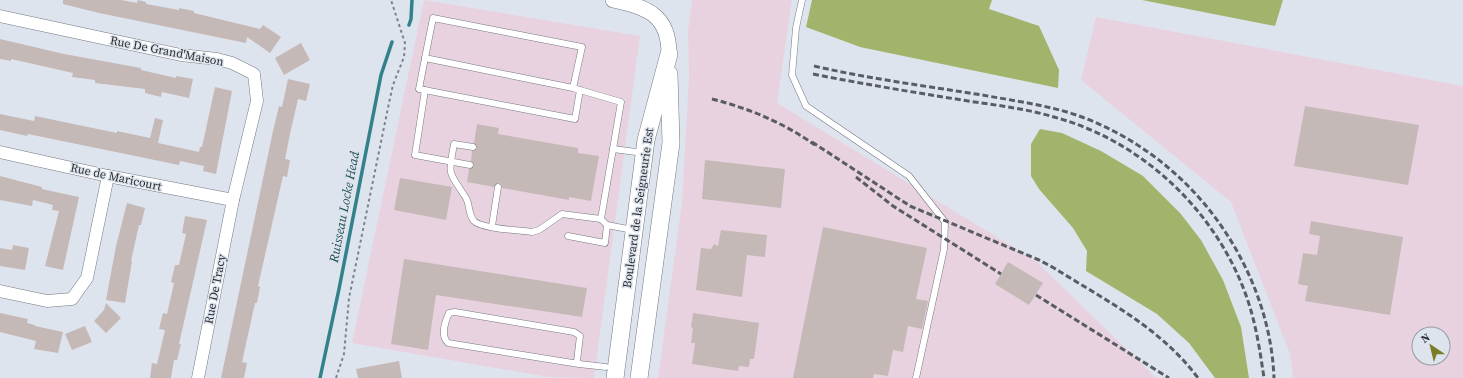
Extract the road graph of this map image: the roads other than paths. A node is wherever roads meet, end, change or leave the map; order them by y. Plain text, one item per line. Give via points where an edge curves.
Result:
1 (614, 0) edge
2 (802, 0) edge
3 (0, 16) edge
4 (669, 54) junction
5 (425, 58) junction
6 (573, 88) junction
7 (425, 90) junction
8 (580, 90) junction
9 (473, 147) dead end
10 (613, 148) junction
11 (0, 152) edge
12 (644, 153) junction
13 (451, 162) junction
14 (470, 165) dead end
15 (108, 176) junction
16 (498, 187) dead end
17 (232, 200) junction
18 (601, 219) junction
19 (607, 225) junction
20 (492, 226) junction
21 (634, 230) junction
22 (659, 233) junction
23 (568, 236) dead end
24 (0, 291) edge
25 (579, 364) junction
26 (610, 372) edge
27 (198, 378) edge
28 (639, 378) edge
29 (916, 378) edge

1 - 4 street via 640,7 656,16 667,35
2 - 29 lane via 796,28 792,76 806,106 909,176 946,222 944,249
3 - 17 street, Rue De Grand'Maison via 181,55 216,59 232,63 254,74 257,101
4 - 12 main road, Boulevard de la Seigneurie Est
4 - 22 main road, Boulevard de la Seigneurie Est via 670,143
5 - 6 lane
5 - 6 lane via 433,18 582,48
5 - 7 lane via 419,89
6 - 8 lane
7 - 8 lane via 575,119
7 - 13 lane via 415,155
8 - 10 lane via 621,102
9 - 13 lane via 454,144
10 - 12 lane
10 - 18 lane
11 - 15 street, Rue de Maricourt
12 - 21 main road, Boulevard de la Seigneurie Est
13 - 14 lane
13 - 20 lane via 450,174 466,198 474,220 482,225
15 - 17 street, Rue de Maricourt
15 - 24 street via 87,278 72,299 47,301
16 - 20 lane
17 - 27 street, Rue De Tracy
18 - 19 lane
18 - 20 lane via 562,214 535,232
19 - 21 lane
19 - 23 lane via 605,243
21 - 22 main road
21 - 26 main road, Boulevard de la Seigneurie Est
22 - 28 main road, Boulevard de la Seigneurie Est
25 - 25 lane via 577,361 580,336 574,332 455,312 449,313 446,320 443,335 448,343
25 - 26 lane

